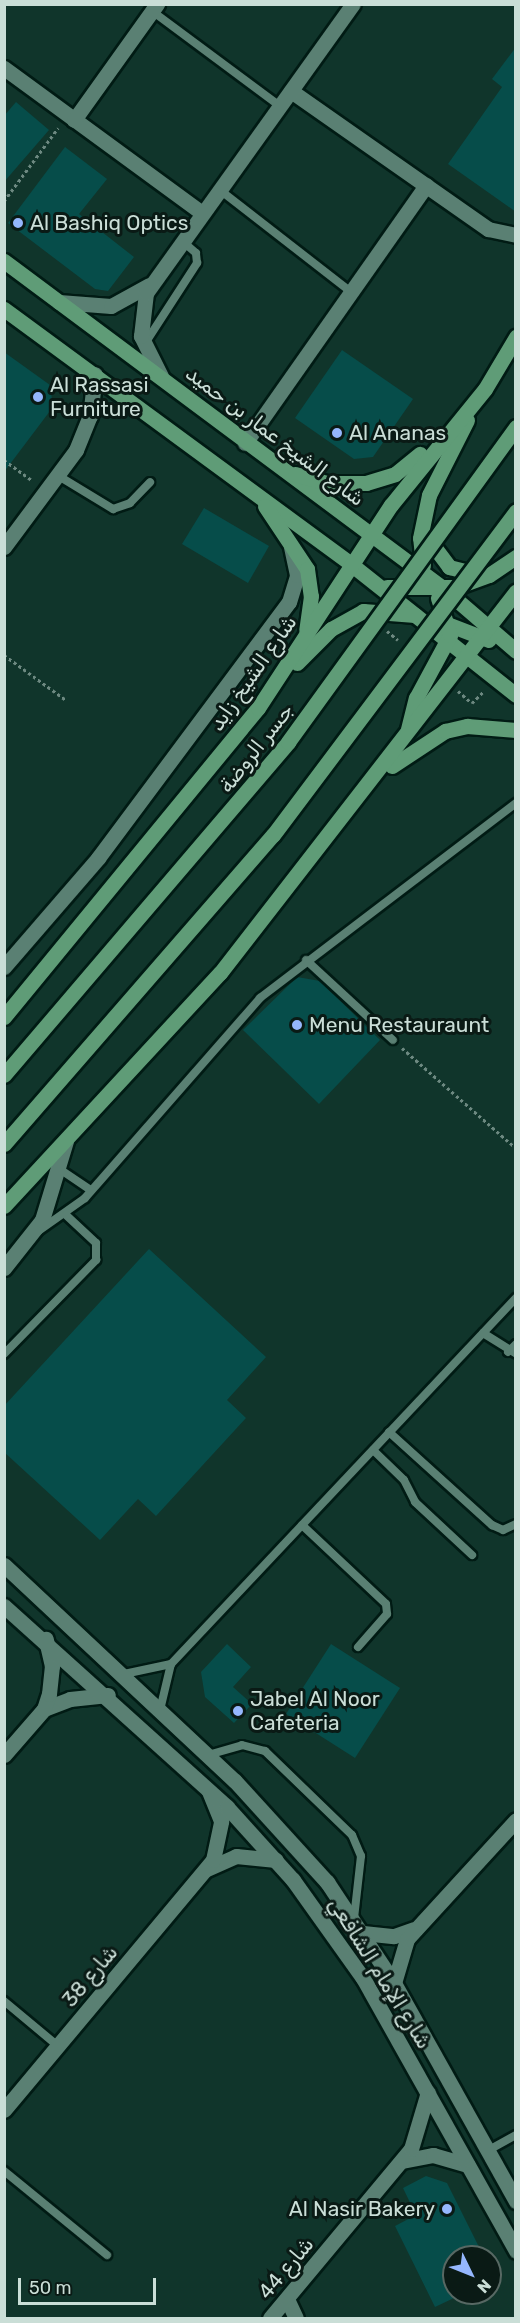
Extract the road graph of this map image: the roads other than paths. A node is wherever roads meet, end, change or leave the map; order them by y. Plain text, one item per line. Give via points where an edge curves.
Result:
1 (154, 7) edge
2 (346, 7) edge
3 (4, 68) edge
4 (291, 91) junction
5 (280, 106) junction
6 (71, 117) junction
7 (426, 185) junction
8 (219, 189) junction
9 (202, 213) junction
10 (516, 235) edge
11 (182, 241) junction
12 (4, 261) edge
13 (151, 284) junction
14 (351, 292) junction
15 (52, 299) junction
16 (4, 309) edge
17 (516, 336) edge
18 (143, 346) junction
19 (95, 374) junction
20 (165, 381) junction
21 (485, 388) junction
22 (516, 427) edge
23 (245, 443) junction
24 (280, 468) junction
25 (57, 476) junction
26 (150, 482) dead end
27 (261, 498) junction
28 (516, 511) edge
29 (421, 525) junction
30 (280, 530) junction
31 (372, 535) junction
32 (4, 547) edge
33 (516, 557) edge
34 (352, 565) junction
35 (489, 575) junction
36 (426, 576) junction
37 (378, 585) junction
38 (439, 590) junction
39 (516, 591) edge
40 (401, 612) junction
41 (418, 616) junction
42 (449, 624) junction
43 (485, 632) junction
44 (305, 637) junction
45 (449, 640) junction
46 (515, 650) edge
47 (467, 656) junction
48 (432, 669) junction
49 (516, 695) edge
50 (258, 708) junction
51 (516, 730) edge
52 (408, 733) junction
53 (368, 789) junction
54 (516, 803) edge
55 (306, 960) junction
56 (4, 967) edge
57 (24, 994) junction
58 (4, 1002) edge
59 (4, 1017) edge
60 (393, 1040) road end
61 (4, 1075) edge
62 (66, 1141) junction
63 (4, 1144) edge
64 (56, 1167) junction
65 (92, 1190) junction
66 (4, 1206) edge
67 (66, 1215) junction
68 (35, 1233) junction
69 (4, 1268) edge
70 (516, 1298) edge
71 (483, 1333) junction
72 (516, 1344) edge
73 (512, 1353) edge
74 (4, 1354) edge
75 (390, 1432) junction
76 (373, 1450) junction
77 (516, 1524) edge
78 (302, 1526) junction
79 (472, 1555) dead end
80 (4, 1565) edge
81 (4, 1606) edge
82 (46, 1639) junction
83 (358, 1647) dead end
84 (171, 1664) junction
85 (120, 1673) junction
86 (108, 1695) junction
87 (44, 1709) junction
88 (160, 1710) junction
89 (4, 1755) edge
90 (208, 1755) junction
91 (209, 1791) junction
92 (516, 1820) edge
93 (276, 1860) junction
94 (207, 1869) junction
95 (354, 1918) junction
96 (414, 1929) junction
97 (363, 1933) junction
98 (394, 1983) junction
99 (4, 2001) edge
100 (58, 2046) junction
101 (428, 2092) junction
102 (4, 2110) edge
103 (516, 2134) edge
104 (488, 2151) junction
105 (402, 2161) junction
106 (468, 2165) junction
107 (4, 2172) edge
108 (514, 2195) edge
109 (516, 2251) edge
110 (107, 2255) dead end
111 (287, 2299) junction
112 (270, 2319) edge
113 (296, 2319) edge

1 - 5 lane
1 - 6 street
2 - 4 street
3 - 6 street
4 - 5 street
4 - 7 street
5 - 8 street
6 - 9 street
7 - 10 street via 488,229
7 - 14 street
8 - 9 street
8 - 14 lane
9 - 11 street
11 - 13 street
11 - 18 lane via 196,253 197,262
12 - 15 main road, شارع الشيخ عمار بن حميد
13 - 15 street via 111,306 81,307
13 - 18 street via 140,314
14 - 23 street
15 - 20 main road, شارع الشيخ عمار بن حميد
16 - 19 main road
17 - 21 main road, شارع الشيخ زايد
17 - 24 main road via 431,442 395,474 366,483 326,483
18 - 20 street
19 - 25 street via 84,433
19 - 27 main road
20 - 23 main road, شارع الشيخ عمار بن حميد
21 - 29 main road via 439,468
21 - 31 main road, شارع الشيخ زايد via 414,473
22 - 61 main road, جسر الروضة, bridge via 288,742
23 - 24 main road, شارع الشيخ عمار بن حميد
24 - 31 main road, شارع الشيخ عمار بن حميد
25 - 26 lane via 113,509 130,503
25 - 32 street
27 - 30 main road
27 - 34 main road
28 - 63 main road, bridge via 267,844
29 - 35 main road via 434,551 449,567
29 - 36 main road
30 - 44 main road via 301,557 310,582
30 - 56 street via 296,562 297,585 289,602 98,858
31 - 34 main road, شارع الشيخ زايد
31 - 36 main road, شارع الشيخ عمار بن حميد
33 - 35 main road
34 - 37 main road
34 - 44 main road, شارع الشيخ زايد
35 - 38 main road
36 - 38 main road, شارع الشيخ عمار بن حميد
37 - 38 main road
37 - 41 main road
38 - 42 main road
38 - 43 main road, شارع الشيخ عمار بن حميد
39 - 43 main road
40 - 41 main road
40 - 48 main road via 431,637 436,653
40 - 50 main road via 363,611 331,629
41 - 42 main road
41 - 45 main road
42 - 43 main road
42 - 45 main road
43 - 46 main road, شارع الشيخ عمار بن حميد
43 - 47 main road
44 - 50 main road, شارع الشيخ زايد
45 - 47 main road
45 - 48 main road
47 - 49 main road
47 - 52 main road
48 - 52 main road via 416,698
50 - 57 main road, شارع الشيخ زايد
51 - 53 main road via 467,726 445,731 404,754
52 - 53 main road
53 - 62 main road via 220,973
54 - 55 lane
55 - 60 lane
55 - 65 lane via 239,1018
57 - 58 main road
57 - 59 main road, شارع الشيخ زايد
62 - 64 street
62 - 66 main road
64 - 65 lane
64 - 68 street
65 - 67 lane
67 - 68 lane
67 - 74 lane via 96,1243 96,1260
68 - 69 street
70 - 71 lane
71 - 73 lane
71 - 75 lane
72 - 73 lane
75 - 76 lane
75 - 77 lane via 492,1525 508,1530
76 - 78 lane
76 - 79 lane via 404,1480 415,1502
78 - 83 lane via 386,1605 387,1614
78 - 84 lane
80 - 85 street, شارع الإمام الشافعي
81 - 82 street, شارع الإمام الشافعي
82 - 86 street, شارع الإمام الشافعي
82 - 87 street via 52,1679
84 - 85 lane via 152,1672
84 - 88 lane
85 - 88 street, شارع الإمام الشافعي
86 - 87 street via 70,1699
86 - 91 street, شارع الإمام الشافعي
87 - 89 street
88 - 90 street, شارع الإمام الشافعي
90 - 95 street, شارع الإمام الشافعي via 287,1836
90 - 95 lane via 242,1745 265,1751 352,1835 361,1856
91 - 93 street, شارع الإمام الشافعي
91 - 94 street, شارع 38 via 221,1821 221,1838
92 - 96 street
93 - 94 street, شارع 38 via 236,1856
93 - 101 street, شارع الإمام الشافعي via 341,1944
94 - 100 street, شارع 38
95 - 97 street, شارع الإمام الشافعي
96 - 97 street via 384,1937
96 - 98 street via 402,1949
97 - 98 street, شارع الإمام الشافعي
98 - 104 street, شارع الإمام الشافعي
99 - 100 lane
100 - 102 street, شارع 38
101 - 105 street, شارع 44 via 423,2121
101 - 106 street, شارع الإمام الشافعي
103 - 104 lane
104 - 108 street, شارع الإمام الشافعي
105 - 106 street via 433,2155
105 - 111 street, شارع 44
106 - 109 street, شارع الإمام الشافعي
107 - 110 lane
111 - 112 street, شارع 44
111 - 113 street

